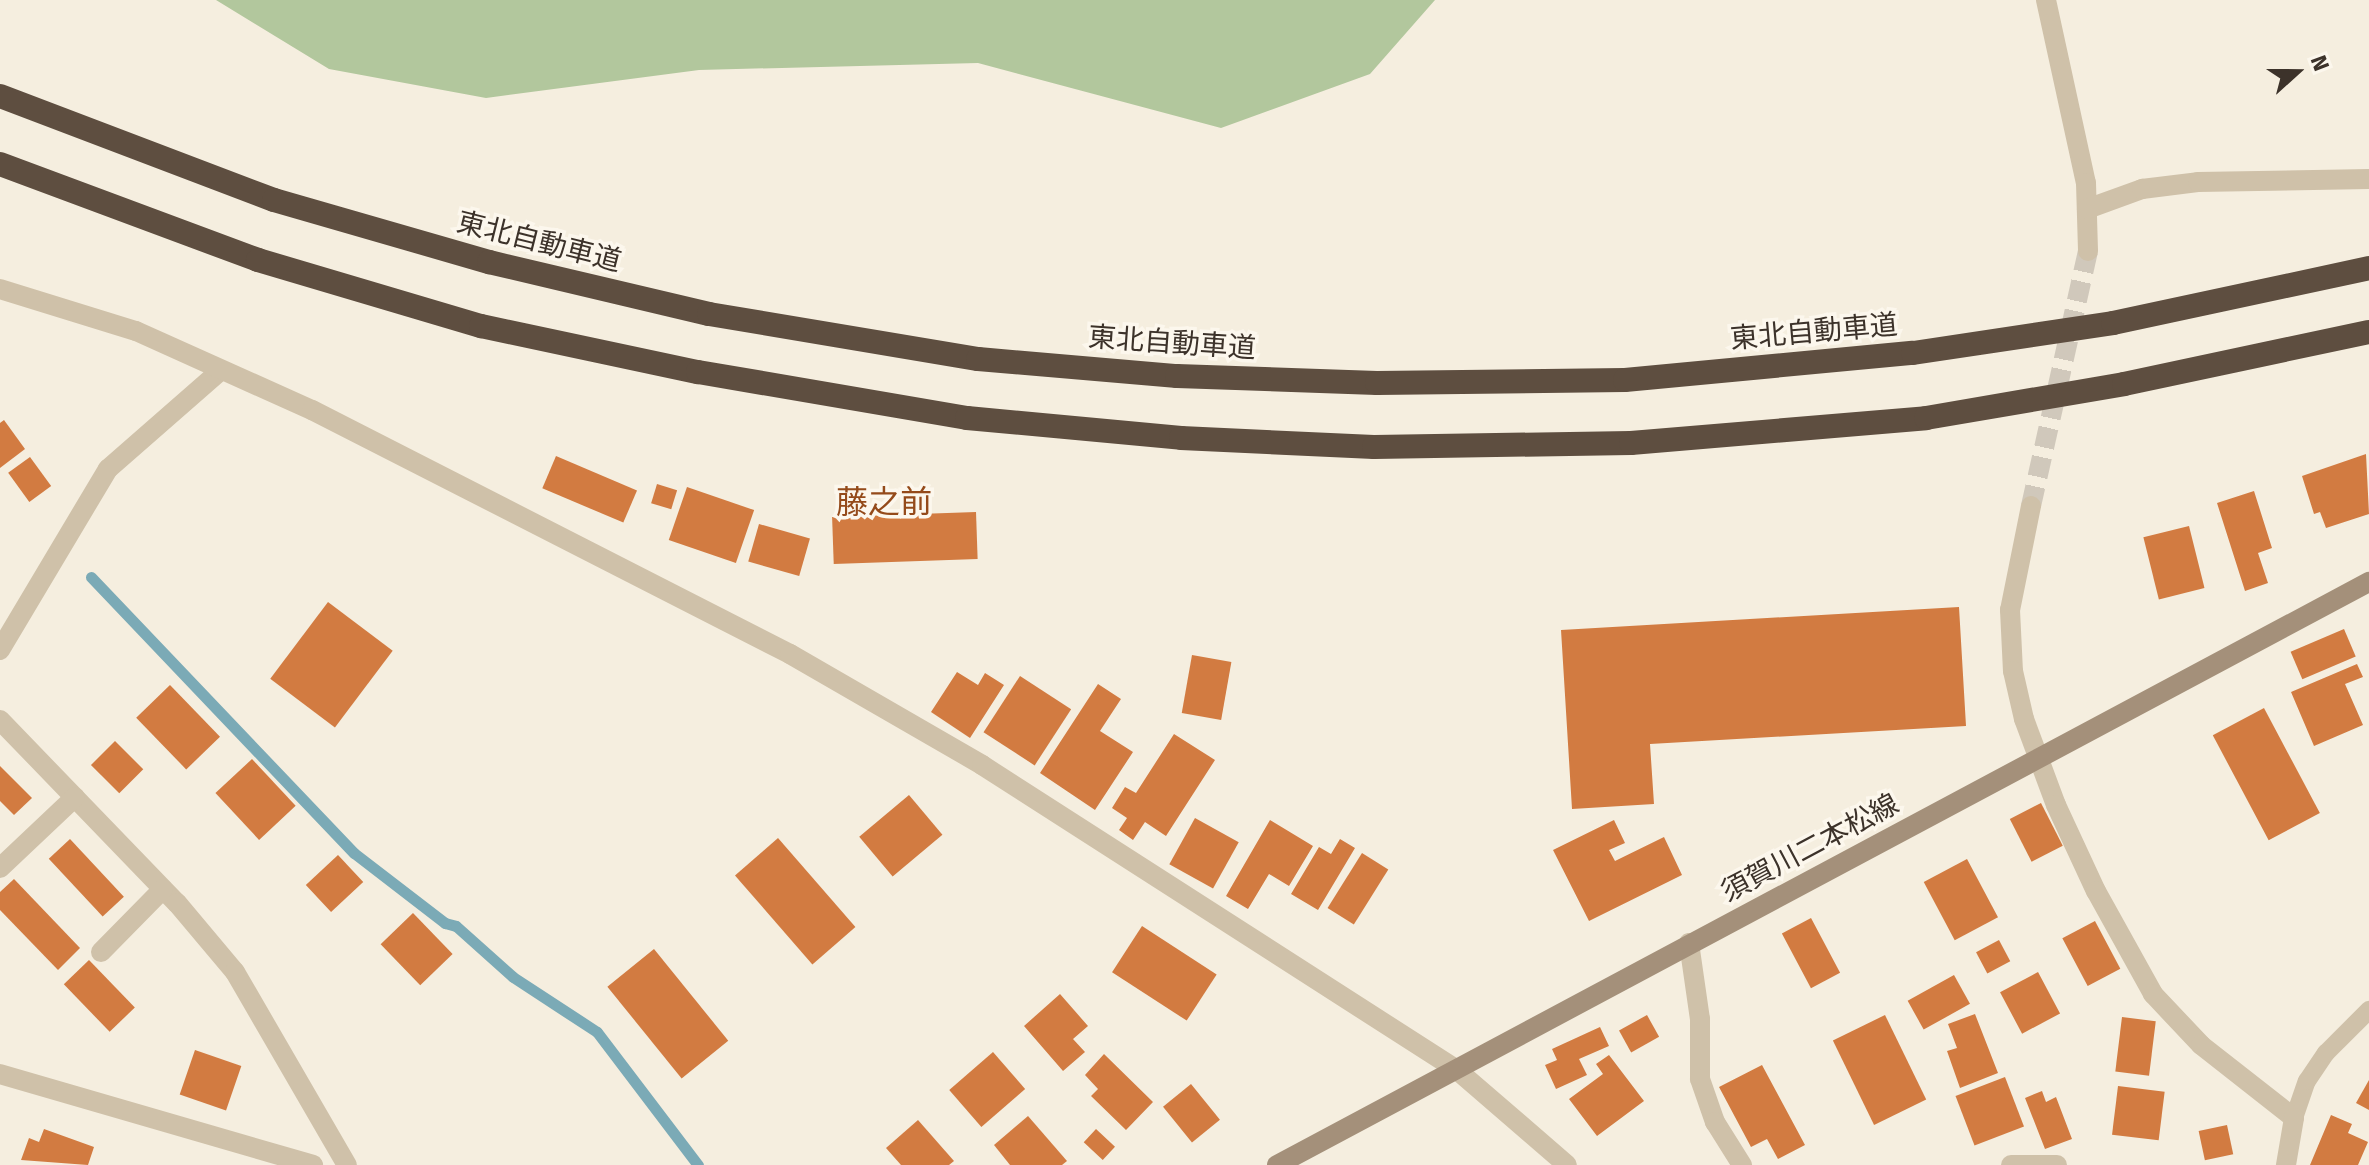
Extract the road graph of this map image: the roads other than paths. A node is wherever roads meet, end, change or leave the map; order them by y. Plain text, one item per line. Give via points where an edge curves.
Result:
1 (2046, 0) edge
2 (0, 96) edge
3 (0, 164) edge
4 (2369, 179) edge
5 (2087, 209) junction
6 (2088, 251) tunnel mouth
7 (2369, 268) edge
8 (0, 289) edge
9 (2369, 332) edge
10 (221, 370) junction
11 (2031, 506) tunnel mouth
12 (2369, 582) edge
13 (0, 650) edge
14 (0, 720) edge
15 (2039, 758) junction
16 (75, 797) junction
17 (0, 868) edge
18 (163, 889) junction
19 (1689, 943) junction
20 (101, 952) dead end
21 (2369, 1010) edge
22 (1457, 1070) junction
23 (0, 1074) edge
24 (2294, 1118) junction
25 (313, 1165) edge
26 (347, 1165) edge
27 (1277, 1165) edge
28 (1567, 1165) edge
29 (1742, 1165) edge
30 (2011, 1165) edge
31 (2057, 1165) edge
32 (2286, 1165) edge

1 - 5 street via 2086,183
2 - 7 highway, 東北自動車道 via 274,200 489,262 709,314 978,359 1177,376 1377,383 1625,380 1913,353 2113,323
3 - 9 highway via 258,260 481,326 698,372 967,418 1181,438 1374,447 1631,443 1926,418 2124,384
4 - 5 street via 2198,182 2142,189
5 - 6 street
8 - 10 street via 136,331
10 - 13 street via 108,469
10 - 22 street via 312,410 803,662 982,765
11 - 15 street via 2010,610 2013,671
12 - 15 main road, 須賀川二本松線
14 - 16 street
15 - 19 main road, 須賀川二本松線
15 - 24 street via 2096,891 2153,994 2201,1045
16 - 17 street
16 - 18 street
18 - 20 street
18 - 26 street via 235,972
19 - 22 main road, 須賀川二本松線
19 - 29 street via 1700,1019 1700,1079 1715,1122
21 - 24 lane via 2326,1053 2307,1081
22 - 27 main road, 須賀川二本松線
22 - 28 street
23 - 25 street
24 - 32 street
30 - 31 street

